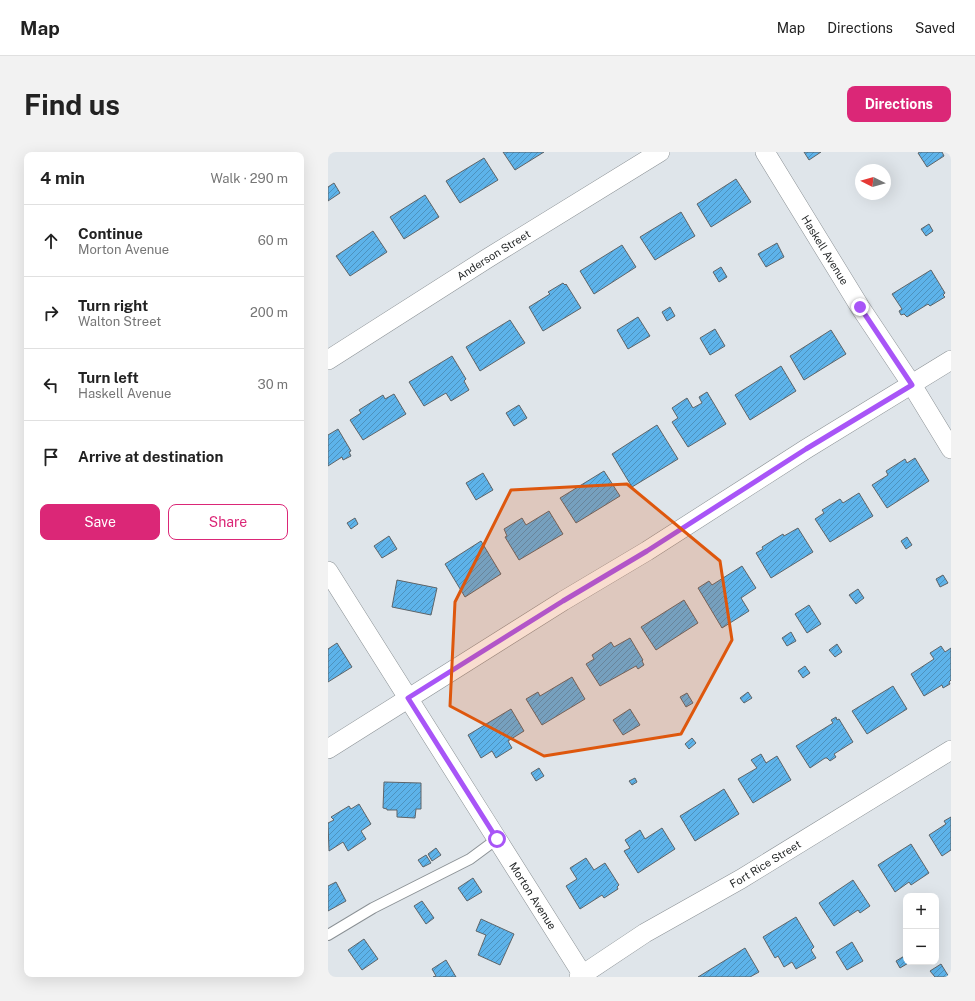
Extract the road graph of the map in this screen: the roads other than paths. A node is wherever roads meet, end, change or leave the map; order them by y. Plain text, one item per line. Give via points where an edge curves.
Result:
1 (660, 152) edge
2 (765, 152) edge
3 (328, 360) edge
4 (951, 360) edge
5 (912, 385) junction
6 (951, 449) edge
7 (328, 571) edge
8 (408, 698) junction
9 (328, 749) edge
10 (951, 750) edge
11 (497, 839) junction
12 (328, 935) edge
13 (582, 976) edge

1 - 3 street, Anderson Street
2 - 5 street, Haskell Avenue via 860,307
4 - 5 street
5 - 6 street, Haskell Avenue
5 - 8 street
7 - 8 street, Morton Avenue
8 - 9 street
8 - 11 street, Morton Avenue
10 - 13 street, Fort Rice Street via 741,879 645,933
11 - 12 lane via 470,859 373,908
11 - 13 street, Morton Avenue

